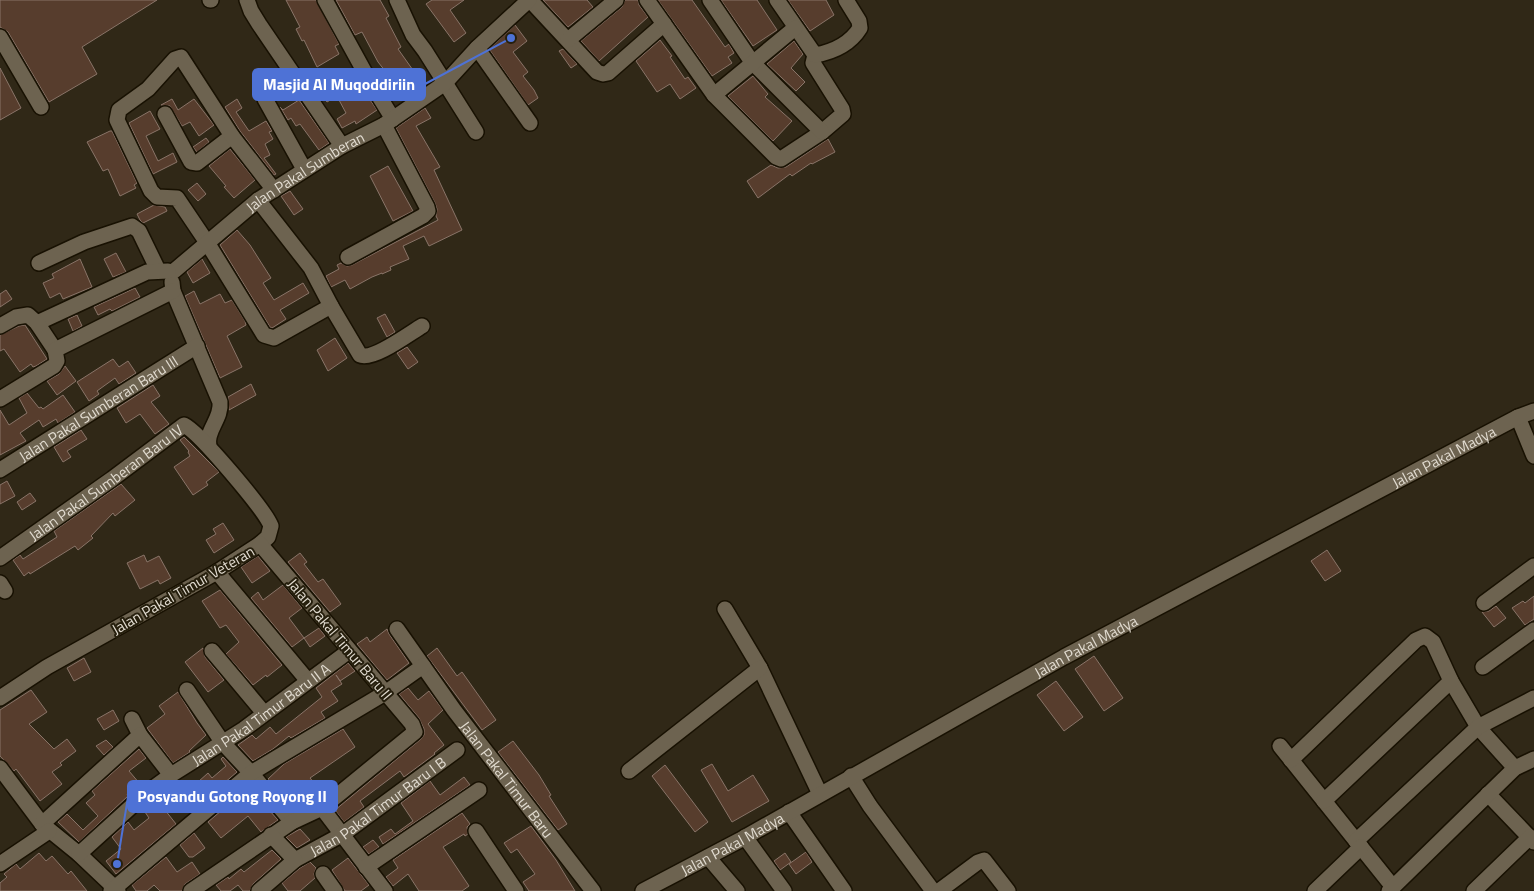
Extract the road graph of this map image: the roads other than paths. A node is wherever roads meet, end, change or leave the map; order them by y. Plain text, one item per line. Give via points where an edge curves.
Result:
1 (325, 0) edge
2 (397, 0) edge
3 (616, 0) edge
4 (647, 0) edge
5 (710, 0) edge
6 (777, 0) edge
7 (846, 0) edge
8 (527, 1) edge
9 (248, 2) edge
10 (664, 24) junction
11 (795, 28) junction
12 (0, 37) edge
13 (568, 40) junction
14 (478, 48) junction
15 (815, 55) junction
16 (752, 62) junction
17 (445, 83) junction
18 (714, 95) junction
19 (265, 98) dead end
20 (41, 107) dead end
21 (166, 114) dead end
22 (389, 122) junction
23 (530, 123) dead end
24 (476, 132) dead end
25 (822, 132) junction
26 (232, 136) junction
27 (342, 146) junction
28 (304, 169) junction
29 (274, 190) junction
30 (258, 200) junction
31 (208, 244) junction
32 (348, 257) dead end
33 (39, 263) dead end
34 (158, 270) junction
35 (174, 271) junction
36 (174, 291) junction
37 (331, 306) junction
38 (36, 323) junction
39 (0, 326) edge
40 (422, 326) dead end
41 (197, 346) junction
42 (55, 350) junction
43 (0, 399) edge
44 (1534, 411) edge
45 (1518, 417) junction
46 (209, 446) junction
47 (1534, 456) edge
48 (0, 470) edge
49 (260, 544) junction
50 (0, 558) edge
51 (1534, 566) edge
52 (217, 572) junction
53 (1484, 603) dead end
54 (725, 609) dead end
55 (397, 629) dead end
56 (1534, 630) edge
57 (212, 651) dead end
58 (349, 651) junction
59 (423, 666) junction
60 (1483, 666) dead end
61 (760, 668) junction
62 (308, 681) junction
63 (1452, 681) junction
64 (187, 690) dead end
65 (385, 693) junction
66 (0, 698) edge
67 (1534, 698) edge
68 (264, 713) junction
69 (132, 719) dead end
70 (1478, 727) junction
71 (140, 734) junction
72 (224, 743) junction
73 (1280, 746) dead end
74 (457, 750) dead end
75 (1534, 759) edge
76 (1291, 760) junction
77 (0, 768) edge
78 (1515, 768) junction
79 (628, 771) dead end
80 (252, 774) junction
81 (171, 775) junction
82 (852, 776) junction
83 (479, 790) dead end
84 (820, 794) junction
85 (1488, 794) junction
86 (1324, 801) junction
87 (322, 808) junction
88 (789, 812) junction
89 (292, 822) junction
90 (46, 828) junction
91 (476, 831) dead end
92 (342, 834) junction
93 (271, 835) junction
94 (745, 837) junction
95 (1532, 840) edge
96 (1359, 844) junction
97 (79, 854) junction
98 (708, 857) junction
99 (295, 860) junction
100 (0, 864) edge
101 (366, 867) junction
102 (323, 874) dead end
103 (1391, 889) edge
104 (115, 890) edge
105 (191, 891) edge
106 (259, 891) edge
107 (335, 891) edge
108 (385, 891) edge
109 (516, 891) edge
110 (593, 891) edge
111 (643, 891) edge
112 (737, 891) edge
113 (784, 891) edge
114 (844, 891) edge
115 (932, 891) edge
116 (939, 891) edge
117 (1008, 891) edge
118 (1315, 891) edge
119 (1474, 891) edge

1 - 22 street
2 - 17 street via 413,35
3 - 13 street
4 - 10 street
5 - 16 street
6 - 11 street
7 - 15 street via 860,28 843,46
8 - 13 street
8 - 14 street, Jalan Pakal Sumberan
9 - 27 street via 259,24
10 - 13 street via 605,74 597,72
10 - 18 street
11 - 15 street
11 - 16 street
12 - 20 street
14 - 17 street, Jalan Pakal Sumberan
14 - 23 street
15 - 25 street via 813,64 843,111
16 - 18 street
16 - 25 street
17 - 22 street, Jalan Pakal Sumberan
17 - 24 street
18 - 25 street via 779,158 784,158
19 - 28 street
21 - 26 street via 194,163
22 - 27 street, Jalan Pakal Sumberan
22 - 32 street via 428,211
26 - 29 street
26 - 31 street via 180,57 148,89 119,110 117,120 153,194 177,198
27 - 28 street, Jalan Pakal Sumberan
28 - 29 street, Jalan Pakal Sumberan
29 - 30 street, Jalan Pakal Sumberan
30 - 31 street, Jalan Pakal Sumberan
30 - 37 street via 311,268
31 - 35 street, Jalan Pakal Sumberan
31 - 37 street via 266,337 274,338
33 - 34 street via 84,242 132,226 139,232
34 - 35 street
34 - 38 street via 147,272
35 - 36 street
36 - 41 street
36 - 42 street
37 - 40 street via 363,357 384,350
38 - 39 street via 31,316 24,315
38 - 42 street
41 - 46 street via 220,402 208,439
41 - 48 street, Jalan Pakal Sumberan Baru III
42 - 43 street via 57,360 54,366
44 - 45 street, Jalan Pakal Madya
45 - 47 street
45 - 82 street, Jalan Pakal Madya via 1064,657
46 - 49 street, Jalan Pakal Timur Veteran via 269,520 270,532
46 - 50 street, Jalan Pakal Sumberan Baru IV via 188,426 182,425
49 - 52 street, Jalan Pakal Timur Veteran
49 - 58 street, Jalan Pakal Timur Baru II
51 - 53 street
52 - 62 street
52 - 66 street, Jalan Pakal Timur Veteran via 47,667
54 - 61 street
55 - 59 street, Jalan Pakal Timur Baru
56 - 60 street
57 - 68 street
58 - 62 street, Jalan Pakal Timur Baru II A
58 - 65 street, Jalan Pakal Timur Baru II
59 - 65 street
59 - 110 street, Jalan Pakal Timur Baru
61 - 79 street
61 - 84 street
62 - 68 street, Jalan Pakal Timur Baru II A
63 - 70 street
63 - 76 street via 1433,642 1425,636 1416,640
63 - 86 street
64 - 72 street
65 - 80 street
65 - 87 street, Jalan Pakal Timur Baru II via 412,724 412,736
67 - 70 street
68 - 72 street, Jalan Pakal Timur Baru II A
69 - 71 street
70 - 78 street
70 - 96 street
71 - 81 street
71 - 90 street
72 - 80 street
72 - 81 street, Jalan Pakal Timur Baru II A
73 - 76 street
74 - 92 street, Jalan Pakal Timur Baru I B
75 - 78 street
76 - 86 street
77 - 90 street
78 - 85 street
80 - 89 street
80 - 104 street
81 - 97 street, Jalan Pakal Timur Baru II A via 145,794
82 - 84 street, Jalan Pakal Madya
82 - 115 street
83 - 101 street
84 - 88 street, Jalan Pakal Madya
85 - 95 street
85 - 103 street
86 - 96 street
87 - 89 street
87 - 92 street
88 - 94 street, Jalan Pakal Madya
88 - 114 street
89 - 93 street
90 - 97 street
90 - 100 street
91 - 109 street
92 - 99 street, Jalan Pakal Timur Baru I B
92 - 101 street
93 - 99 street
93 - 105 street
94 - 98 street, Jalan Pakal Madya
94 - 113 street
95 - 119 street
96 - 103 street
96 - 118 street
97 - 104 street
98 - 111 street, Jalan Pakal Madya
98 - 112 street
99 - 106 street, Jalan Pakal Timur Baru I B
101 - 108 street
102 - 107 street
116 - 117 street via 984,860

